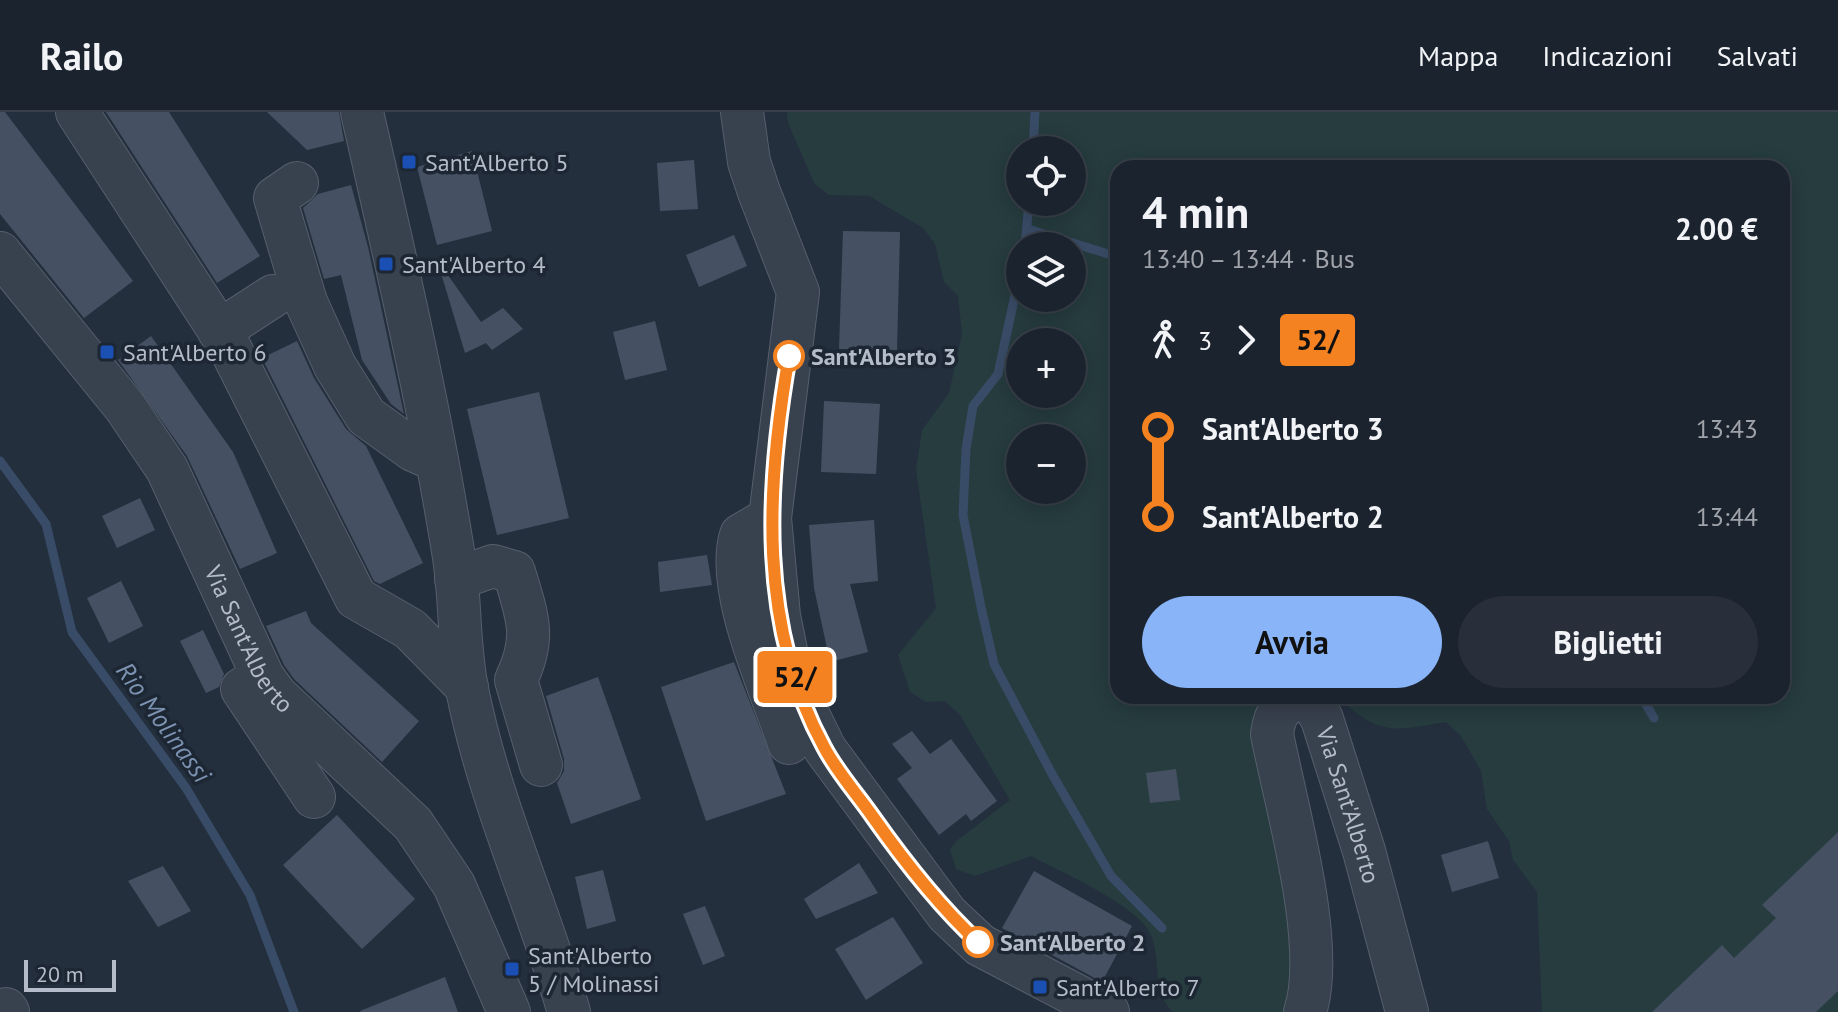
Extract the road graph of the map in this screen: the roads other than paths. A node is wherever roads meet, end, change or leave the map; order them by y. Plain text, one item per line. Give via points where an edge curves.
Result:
1 (77, 112) edge
2 (362, 112) edge
3 (742, 112) edge
4 (297, 183) dead end
5 (0, 253) edge
6 (273, 296) dead end
7 (219, 331) junction
8 (436, 460) junction
9 (770, 518) junction
10 (456, 579) junction
11 (263, 677) junction
12 (467, 687) junction
13 (1285, 704) edge
14 (1312, 704) edge
15 (789, 743) dead end
16 (541, 765) dead end
17 (314, 797) dead end
18 (509, 1012) edge
19 (569, 1012) edge
20 (1108, 1012) edge
21 (1305, 1012) edge
22 (1407, 1012) edge

1 - 7 street
2 - 8 street
3 - 9 street via 754,177 798,292
4 - 8 street via 275,198 306,302 335,366 366,416
5 - 11 street, Via Sant'Alberto via 125,407 167,469
6 - 7 street
7 - 12 street via 356,598 410,629
8 - 10 street
9 - 15 street via 741,535 736,564 739,593
9 - 20 street via 788,660 825,749 947,914 980,945
10 - 12 street
10 - 16 street via 493,566 514,572 530,626 528,653 516,680
11 - 17 street via 242,689
11 - 18 street, Via Sant'Alberto via 413,824 454,885
12 - 19 street via 493,790
13 - 21 street, Via Sant'Alberto via 1272,734 1310,926 1311,979
14 - 22 street, Via Sant'Alberto via 1322,719 1364,851

